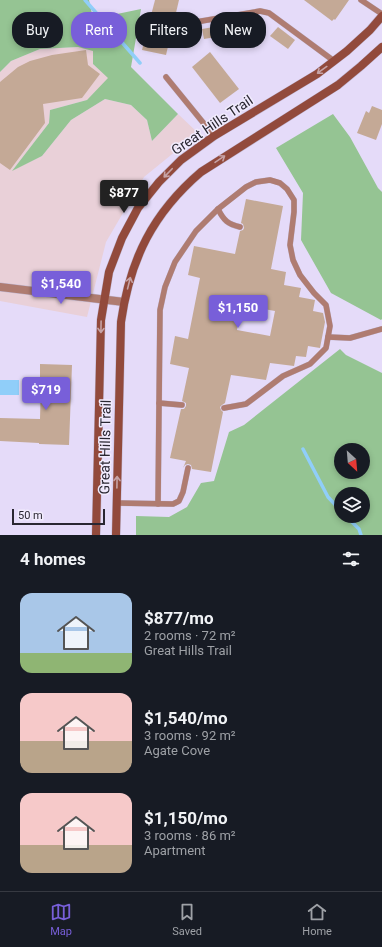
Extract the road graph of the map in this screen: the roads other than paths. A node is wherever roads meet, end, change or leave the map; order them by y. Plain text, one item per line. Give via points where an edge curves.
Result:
1 (361, 0) edge
2 (382, 15) edge
3 (202, 21) edge
4 (382, 47) edge
5 (334, 61) junction
6 (166, 77) dead end
7 (214, 136) junction
8 (218, 209) junction
9 (240, 227) dead end
10 (0, 287) edge
11 (104, 300) junction
12 (124, 302) junction
13 (382, 329) edge
14 (328, 337) junction
15 (159, 403) junction
16 (182, 404) dead end
17 (224, 408) dead end
18 (188, 468) dead end
19 (116, 503) junction
20 (158, 504) junction
21 (96, 535) edge
22 (116, 535) edge

1 - 2 lane
2 - 5 street, Great Hills Trail via 370,30
3 - 5 lane via 260,11 269,13
12 -> 4 street, Great Hills Trail via 141,249 165,208 184,187 223,157 338,85
5 -> 7 street, Great Hills Trail via 317,74
6 - 7 lane
7 -> 11 street, Great Hills Trail via 180,160 138,208 122,238 109,272
8 - 9 lane via 223,219
8 - 14 lane via 256,182 270,180 280,183 287,189 294,200 290,245 293,260 300,274 326,305 330,326
8 - 15 lane via 196,232 175,262 165,287 160,310
10 - 11 street
11 - 12 street
11 -> 21 street, Great Hills Trail via 101,320
19 -> 12 street, Great Hills Trail via 121,322
13 - 14 lane via 350,338
14 - 17 lane via 326,348 310,364 283,376 246,404
15 - 16 lane
15 - 20 lane
18 - 20 lane via 179,501 173,504
19 - 20 lane
19 - 22 street, Great Hills Trail

